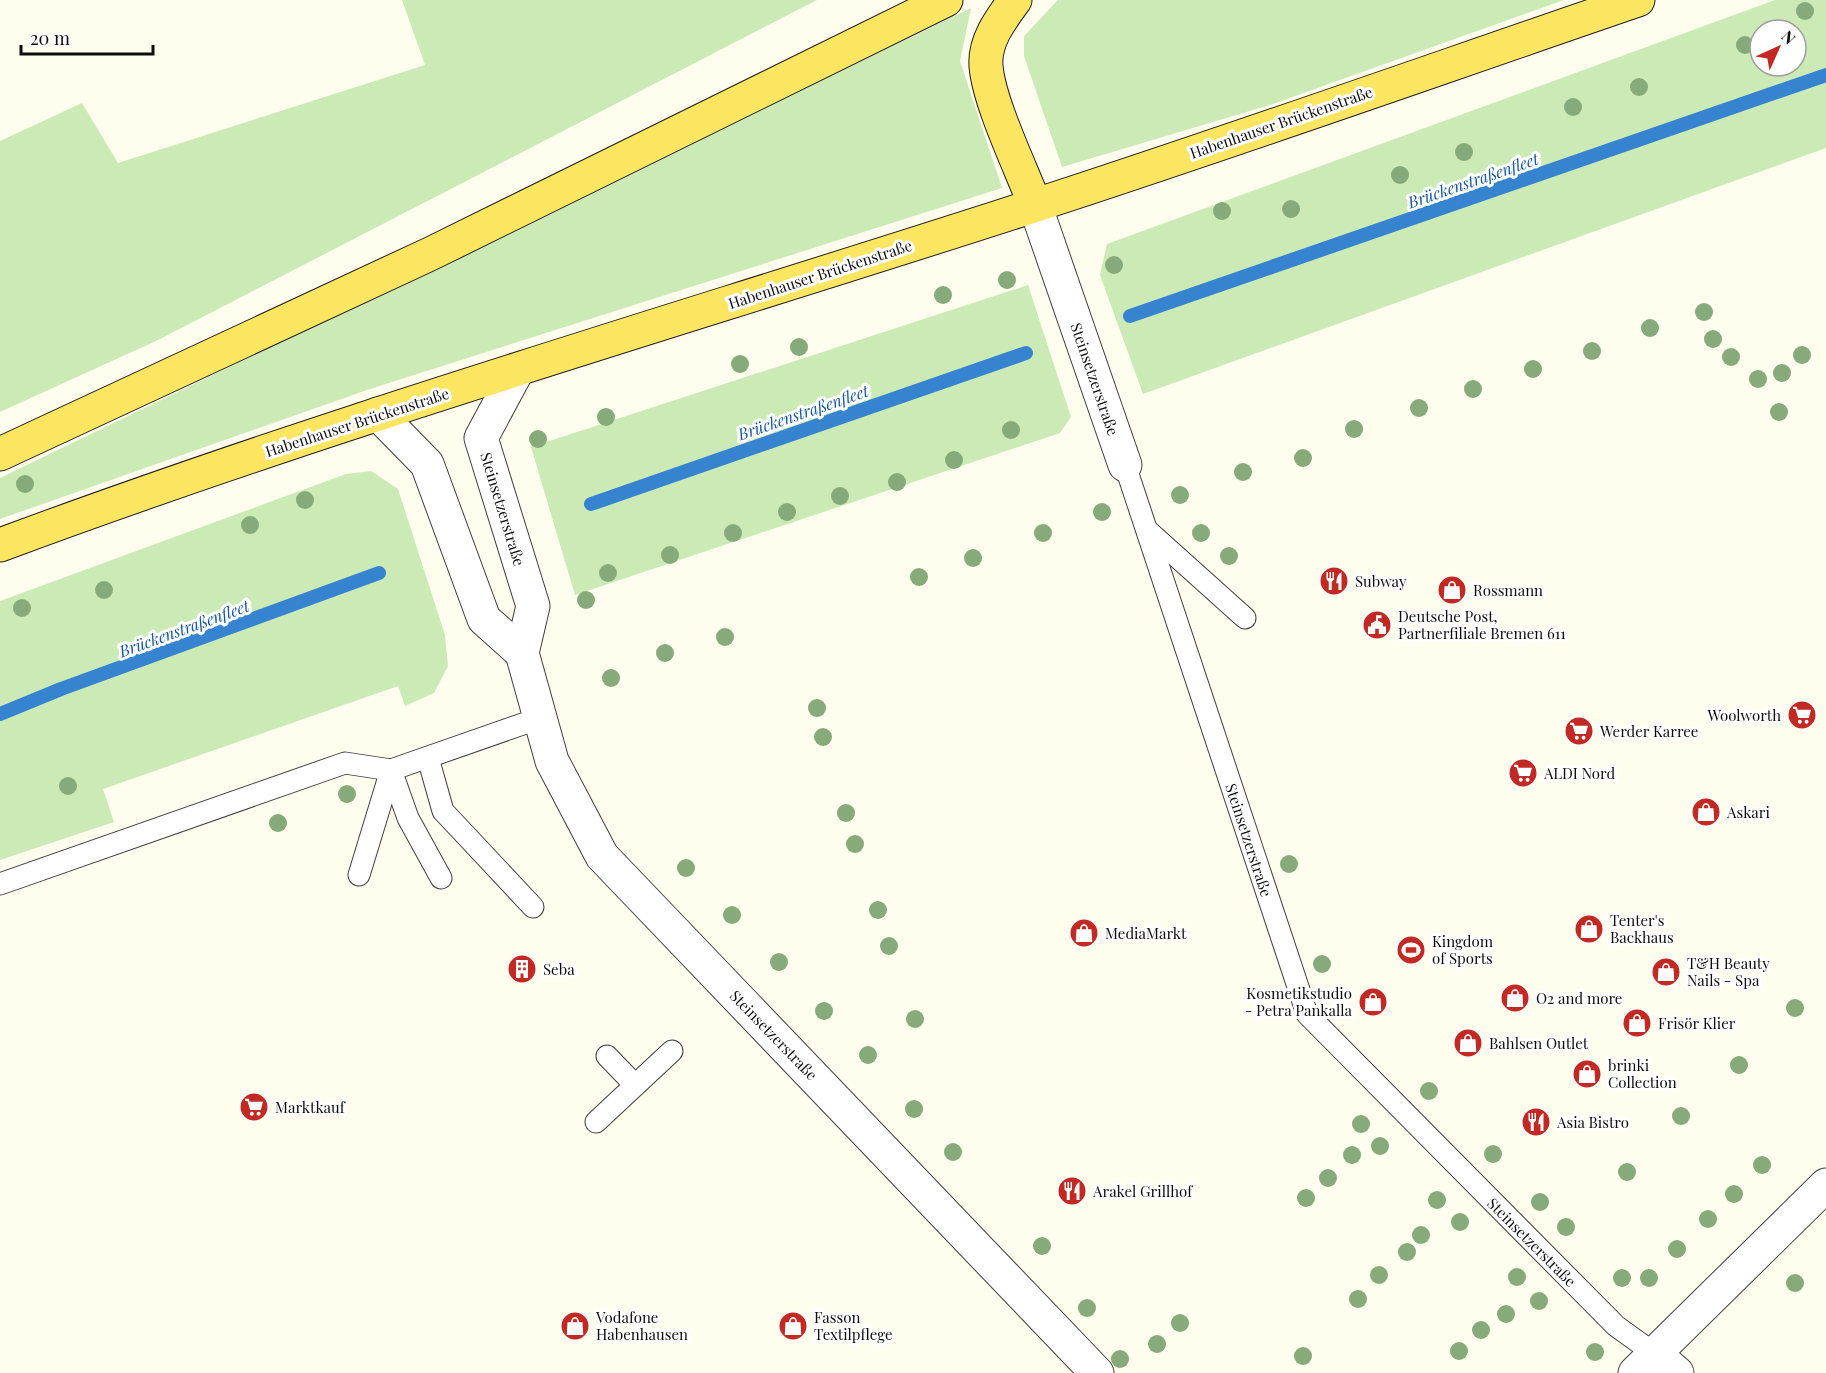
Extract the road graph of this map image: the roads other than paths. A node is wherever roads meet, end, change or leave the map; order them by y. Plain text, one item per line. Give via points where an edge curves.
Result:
1 (946, 0) edge
2 (1016, 0) edge
3 (1638, 0) edge
4 (1035, 205) junction
5 (517, 371) junction
6 (378, 414) junction
7 (0, 454) edge
8 (1125, 465) joint
9 (1147, 529) junction
10 (0, 545) edge
11 (1245, 618) dead end
12 (522, 653) junction
13 (540, 718) junction
14 (428, 758) junction
15 (391, 770) junction
16 (360, 875) dead end
17 (441, 878) dead end
18 (0, 884) edge
19 (533, 907) dead end
20 (672, 1051) dead end
21 (607, 1056) dead end
22 (635, 1085) junction
23 (596, 1122) dead end
24 (1826, 1185) edge
25 (1656, 1366) edge
26 (1097, 1373) edge

1 - 7 main road via 430,254
2 - 4 main road via 995,27 986,65 996,104
3 - 4 main road, Habenhauser Brückenstraße
4 - 5 main road, Habenhauser Brückenstraße
4 - 8 street, Steinsetzerstraße
5 - 6 main road, Habenhauser Brückenstraße
5 - 12 street, Steinsetzerstraße via 482,438 533,606
6 - 10 main road, Habenhauser Brückenstraße via 131,496
6 - 12 street via 427,464 484,619
8 - 9 lane, Steinsetzerstraße
9 - 11 lane
9 - 25 lane, Steinsetzerstraße via 1307,1014
12 - 13 street, Steinsetzerstraße
13 - 14 lane
13 - 26 street, Steinsetzerstraße via 552,761 602,856
14 - 15 lane
14 - 19 lane via 442,811
15 - 16 lane
15 - 17 lane via 408,818
15 - 18 lane via 345,763
20 - 22 lane
21 - 22 lane
22 - 23 lane
24 - 25 street, Steinsetzerstraße

